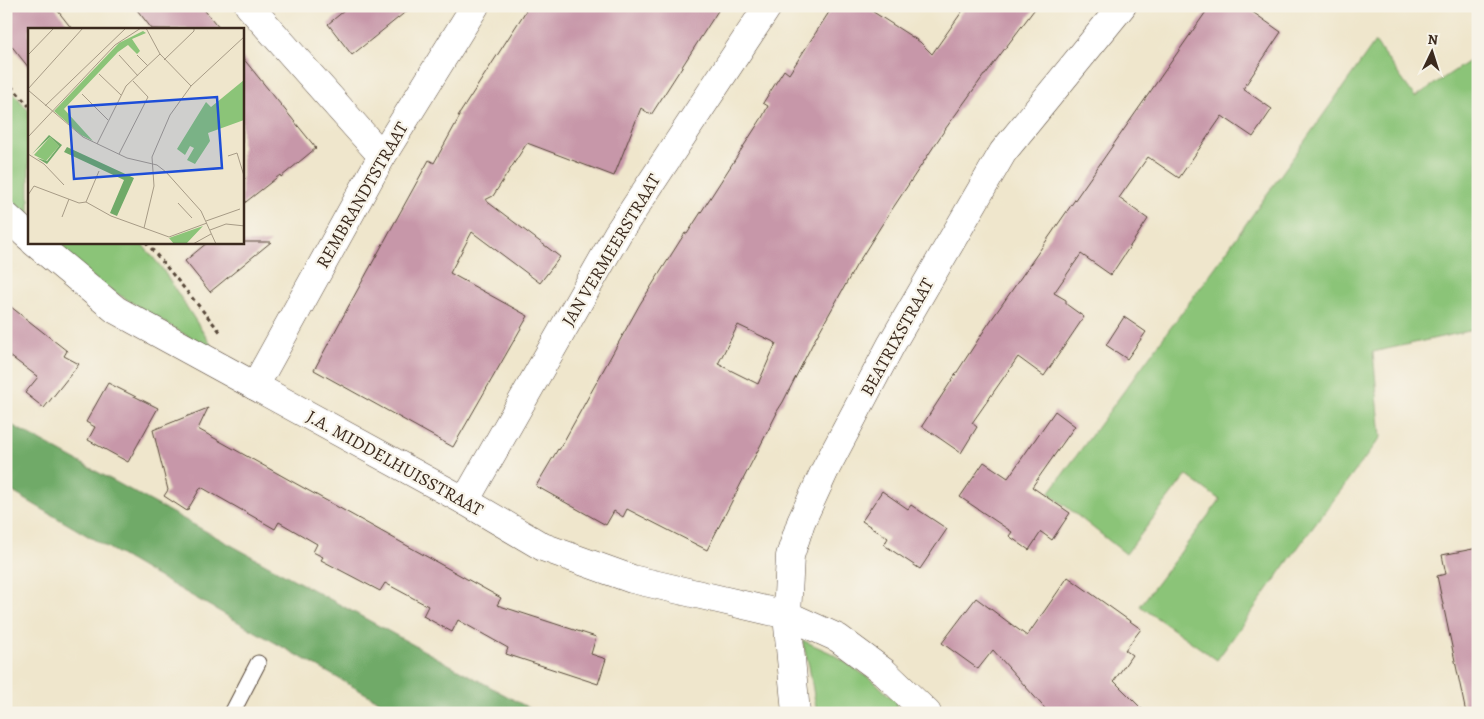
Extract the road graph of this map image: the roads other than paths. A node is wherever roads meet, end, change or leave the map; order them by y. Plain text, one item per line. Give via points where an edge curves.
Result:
1 (249, 6) edge
2 (474, 6) edge
3 (768, 6) edge
4 (1122, 6) edge
5 (382, 156) junction
6 (6, 216) edge
7 (28, 236) edge
8 (36, 244) edge
9 (255, 386) junction
10 (465, 501) junction
11 (787, 615) junction
12 (258, 663) dead end
13 (232, 713) edge
14 (796, 713) edge
15 (928, 713) edge

1 - 5 street
2 - 5 street, REMBRANDTSTRAAT
3 - 10 street, JAN VERMEERSTRAAT via 618,233
4 - 11 street, BEATRIXSTRAAT via 1003,152 891,344 800,522 790,556
5 - 9 street, REMBRANDTSTRAAT
6 - 7 street
8 - 9 street, J.A. MIDDELHUISSTRAAT via 116,310
9 - 10 street, J.A. MIDDELHUISSTRAAT
10 - 11 street, J.A. MIDDELHUISSTRAAT via 544,547 623,576
11 - 14 street, BEATRIXSTRAAT
11 - 15 street, J.A. MIDDELHUISSTRAAT via 838,638 884,672
12 - 13 lane

